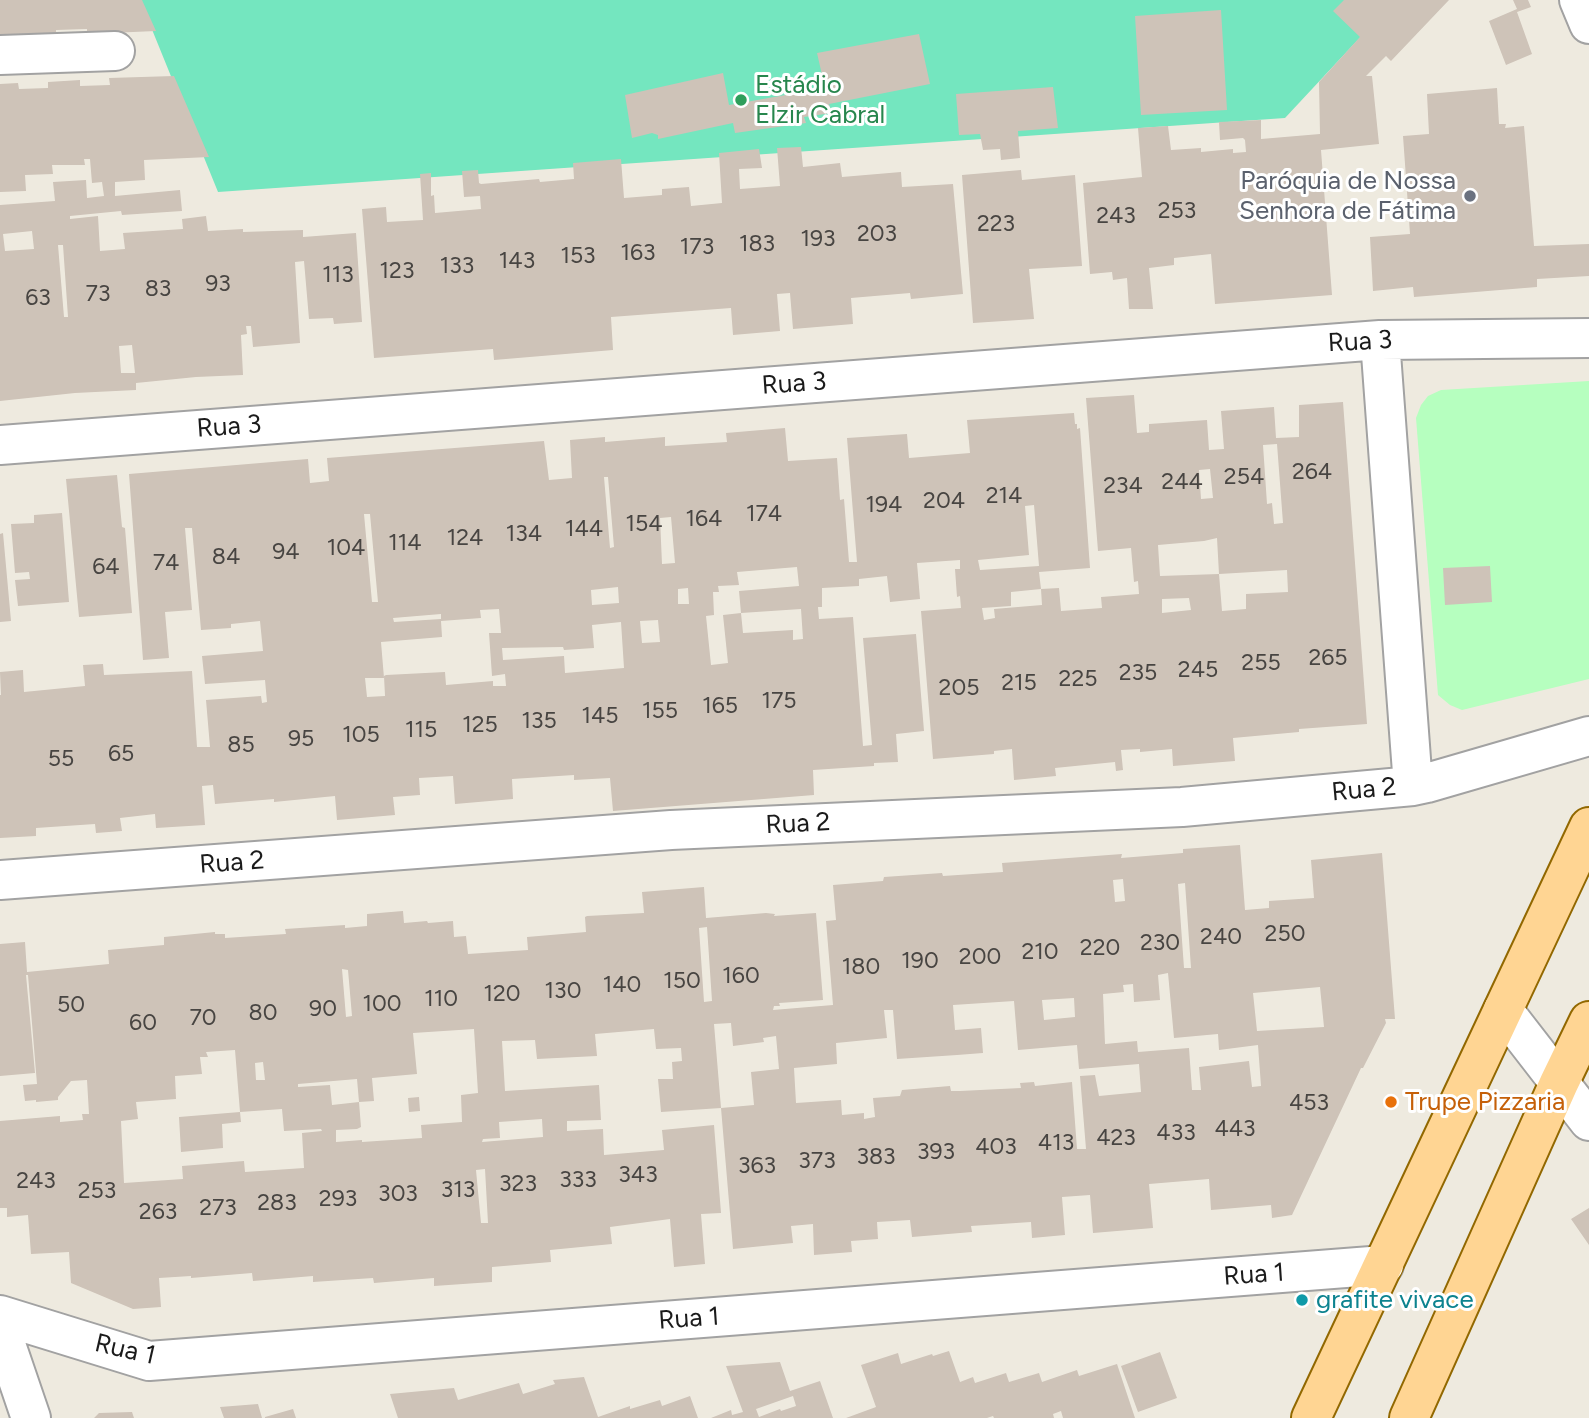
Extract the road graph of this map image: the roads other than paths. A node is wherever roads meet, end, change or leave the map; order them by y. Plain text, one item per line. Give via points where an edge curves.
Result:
1 (1579, 0) edge
2 (1589, 24) edge
3 (115, 51) dead end
4 (0, 55) edge
5 (1589, 338) edge
6 (1380, 340) junction
7 (0, 444) edge
8 (1589, 736) edge
9 (1413, 786) junction
10 (1589, 827) edge
11 (0, 880) edge
12 (1503, 1010) junction
13 (1589, 1021) edge
14 (1559, 1083) junction
15 (1589, 1121) edge
16 (1384, 1265) junction
17 (0, 1315) edge
18 (0, 1327) edge
19 (31, 1418) edge
20 (1311, 1418) edge
21 (1409, 1418) edge

1 - 2 street
3 - 4 street
5 - 6 street, Rua 3
6 - 7 street, Rua 3
6 - 9 street
8 - 9 street, Rua 2
9 - 11 street, Rua 2 via 1182,807 671,830
10 - 12 main road
12 - 14 street
12 - 16 main road
13 - 14 main road
14 - 15 street
14 - 21 main road
16 - 17 street, Rua 1 via 149,1361
16 - 20 main road
18 - 19 street

